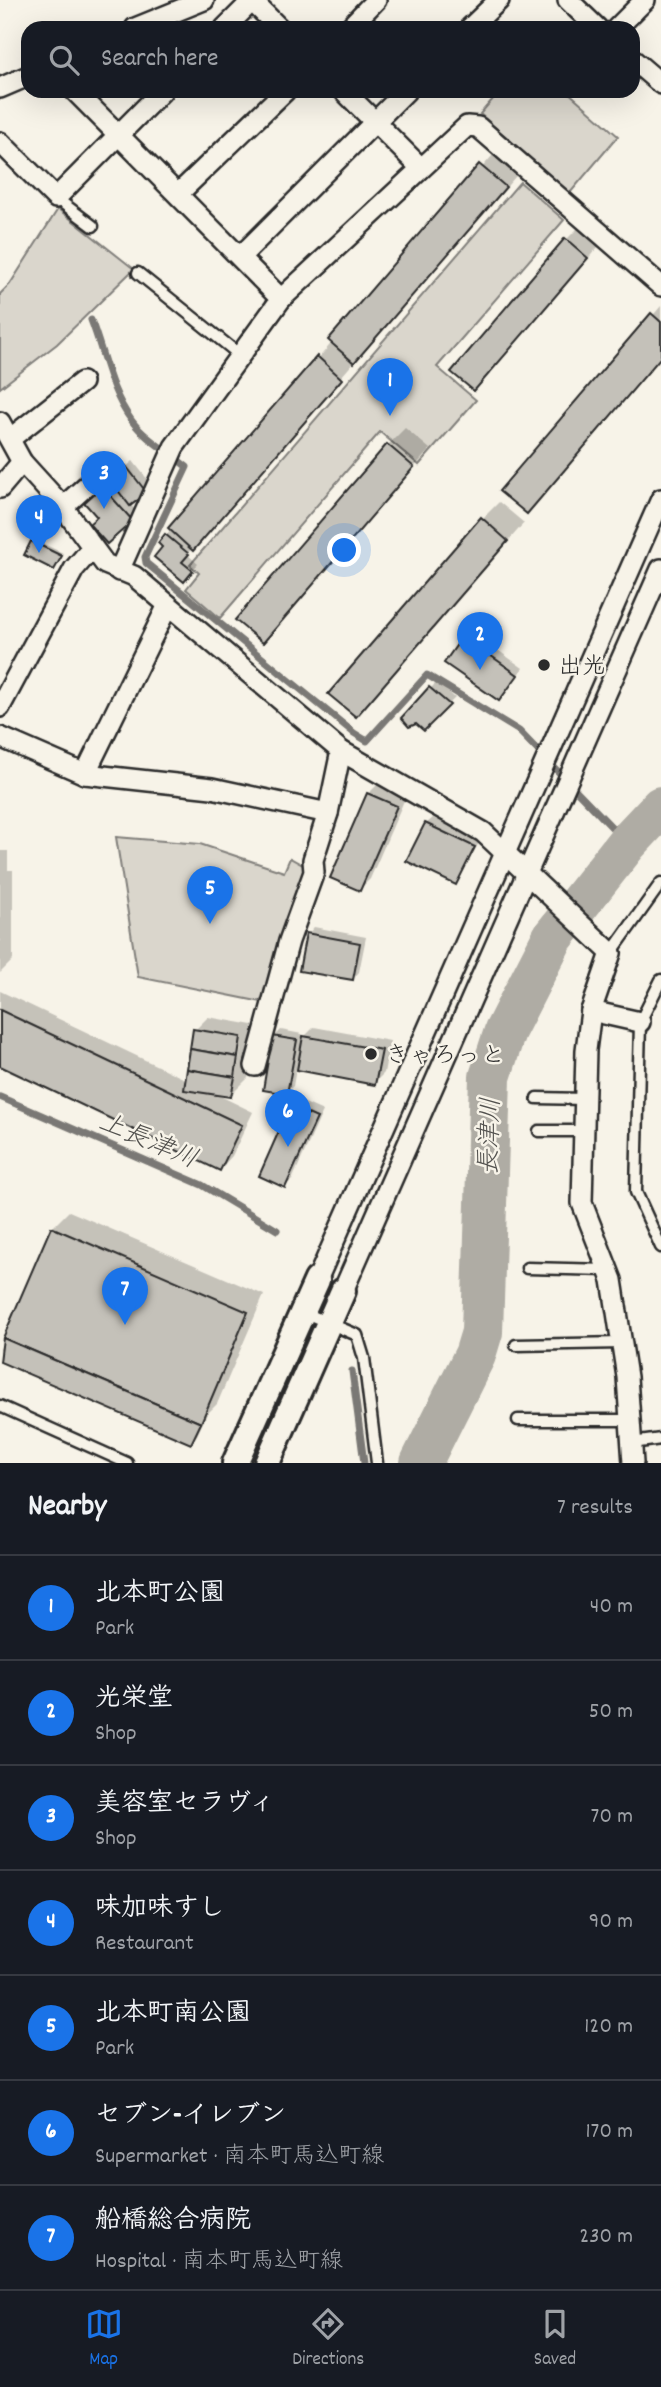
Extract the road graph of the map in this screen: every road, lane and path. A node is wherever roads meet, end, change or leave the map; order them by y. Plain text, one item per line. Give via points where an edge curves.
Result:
1 (204, 0) edge
2 (247, 0) edge
3 (252, 0) edge
4 (376, 0) edge
5 (499, 0) edge
6 (568, 0) edge
7 (645, 0) edge
8 (176, 4) edge
9 (147, 21) edge
10 (232, 21) edge
11 (272, 21) edge
12 (356, 21) edge
13 (477, 21) edge
14 (590, 21) edge
15 (624, 21) edge
16 (640, 66) edge
17 (21, 79) edge
18 (661, 84) edge
19 (0, 88) edge
20 (82, 98) edge
21 (155, 98) edge
22 (278, 98) edge
23 (351, 98) edge
24 (399, 98) edge
25 (376, 121) junction
26 (119, 135) junction
27 (0, 142) edge
28 (420, 167) junction
29 (178, 194) junction
30 (56, 198) junction
31 (93, 226) dead end
32 (240, 257) junction
33 (138, 273) dead end
34 (661, 286) edge
35 (281, 299) junction
36 (241, 356) junction
37 (82, 382) dead end
38 (5, 430) edge
39 (22, 463) junction
40 (106, 468) dead end
41 (0, 488) edge
42 (661, 499) edge
43 (63, 507) junction
44 (92, 548) junction
45 (661, 569) edge
46 (119, 571) junction
47 (168, 605) junction
48 (0, 707) edge
49 (0, 737) edge
50 (341, 751) junction
51 (85, 774) junction
52 (328, 813) junction
53 (505, 853) junction
54 (527, 873) junction
55 (661, 883) edge
56 (611, 953) junction
57 (661, 980) edge
58 (591, 1011) junction
59 (640, 1022) junction
60 (255, 1066) dead end
61 (537, 1097) dead end
62 (585, 1099) junction
63 (538, 1131) dead end
64 (584, 1131) junction
65 (661, 1247) edge
66 (527, 1268) dead end
67 (608, 1270) junction
68 (317, 1280) joint
69 (343, 1291) joint
70 (303, 1312) junction
71 (329, 1323) junction
72 (622, 1343) junction
73 (516, 1345) dead end
74 (0, 1406) edge
75 (518, 1420) dead end
76 (630, 1420) junction
77 (661, 1439) edge
78 (632, 1453) edge
79 (127, 1463) edge
80 (235, 1463) edge
81 (267, 1463) edge
82 (377, 1463) edge

1 - 8 street
2 - 3 street
3 - 10 street
3 - 11 street
4 - 12 street
5 - 13 street
6 - 14 street
7 - 15 street
8 - 9 street
16 - 18 street
17 - 19 street
20 - 26 street
21 - 26 street
22 - 29 street
23 - 25 street
24 - 25 street
25 - 28 street
25 - 32 street
26 - 29 street
26 - 30 street
27 - 30 street
28 - 34 street via 467,126 478,127
28 - 35 street
29 - 32 street
30 - 31 lane
32 - 35 street
33 - 36 lane
35 - 36 street
36 - 46 street via 174,447
37 - 38 street
38 - 39 street
39 - 41 street
39 - 43 street
40 - 43 street
42 - 53 street
43 - 44 street
44 - 46 street via 104,564
44 - 48 street via 74,569
45 - 54 street
46 - 47 street via 134,576
47 - 50 street
47 - 51 street
49 - 51 street
50 - 52 street
50 - 53 street via 483,832
51 - 52 street via 212,788
52 - 60 street
53 - 54 street
53 - 68 street
54 - 56 street
54 - 69 street
55 - 56 lane
56 - 58 street
57 - 59 lane
58 - 59 street
58 - 62 street
59 - 65 lane via 636,1192
61 - 62 lane
62 - 64 street
63 - 64 lane
64 - 67 street via 582,1203
66 - 67 lane
67 - 72 street
68 - 70 street
69 - 71 street
70 - 71 lane
70 - 80 street
71 - 81 street
71 - 82 lane via 357,1335
72 - 73 lane
72 - 76 street
74 - 79 lane
75 - 76 lane
76 - 78 street
77 - 78 lane

